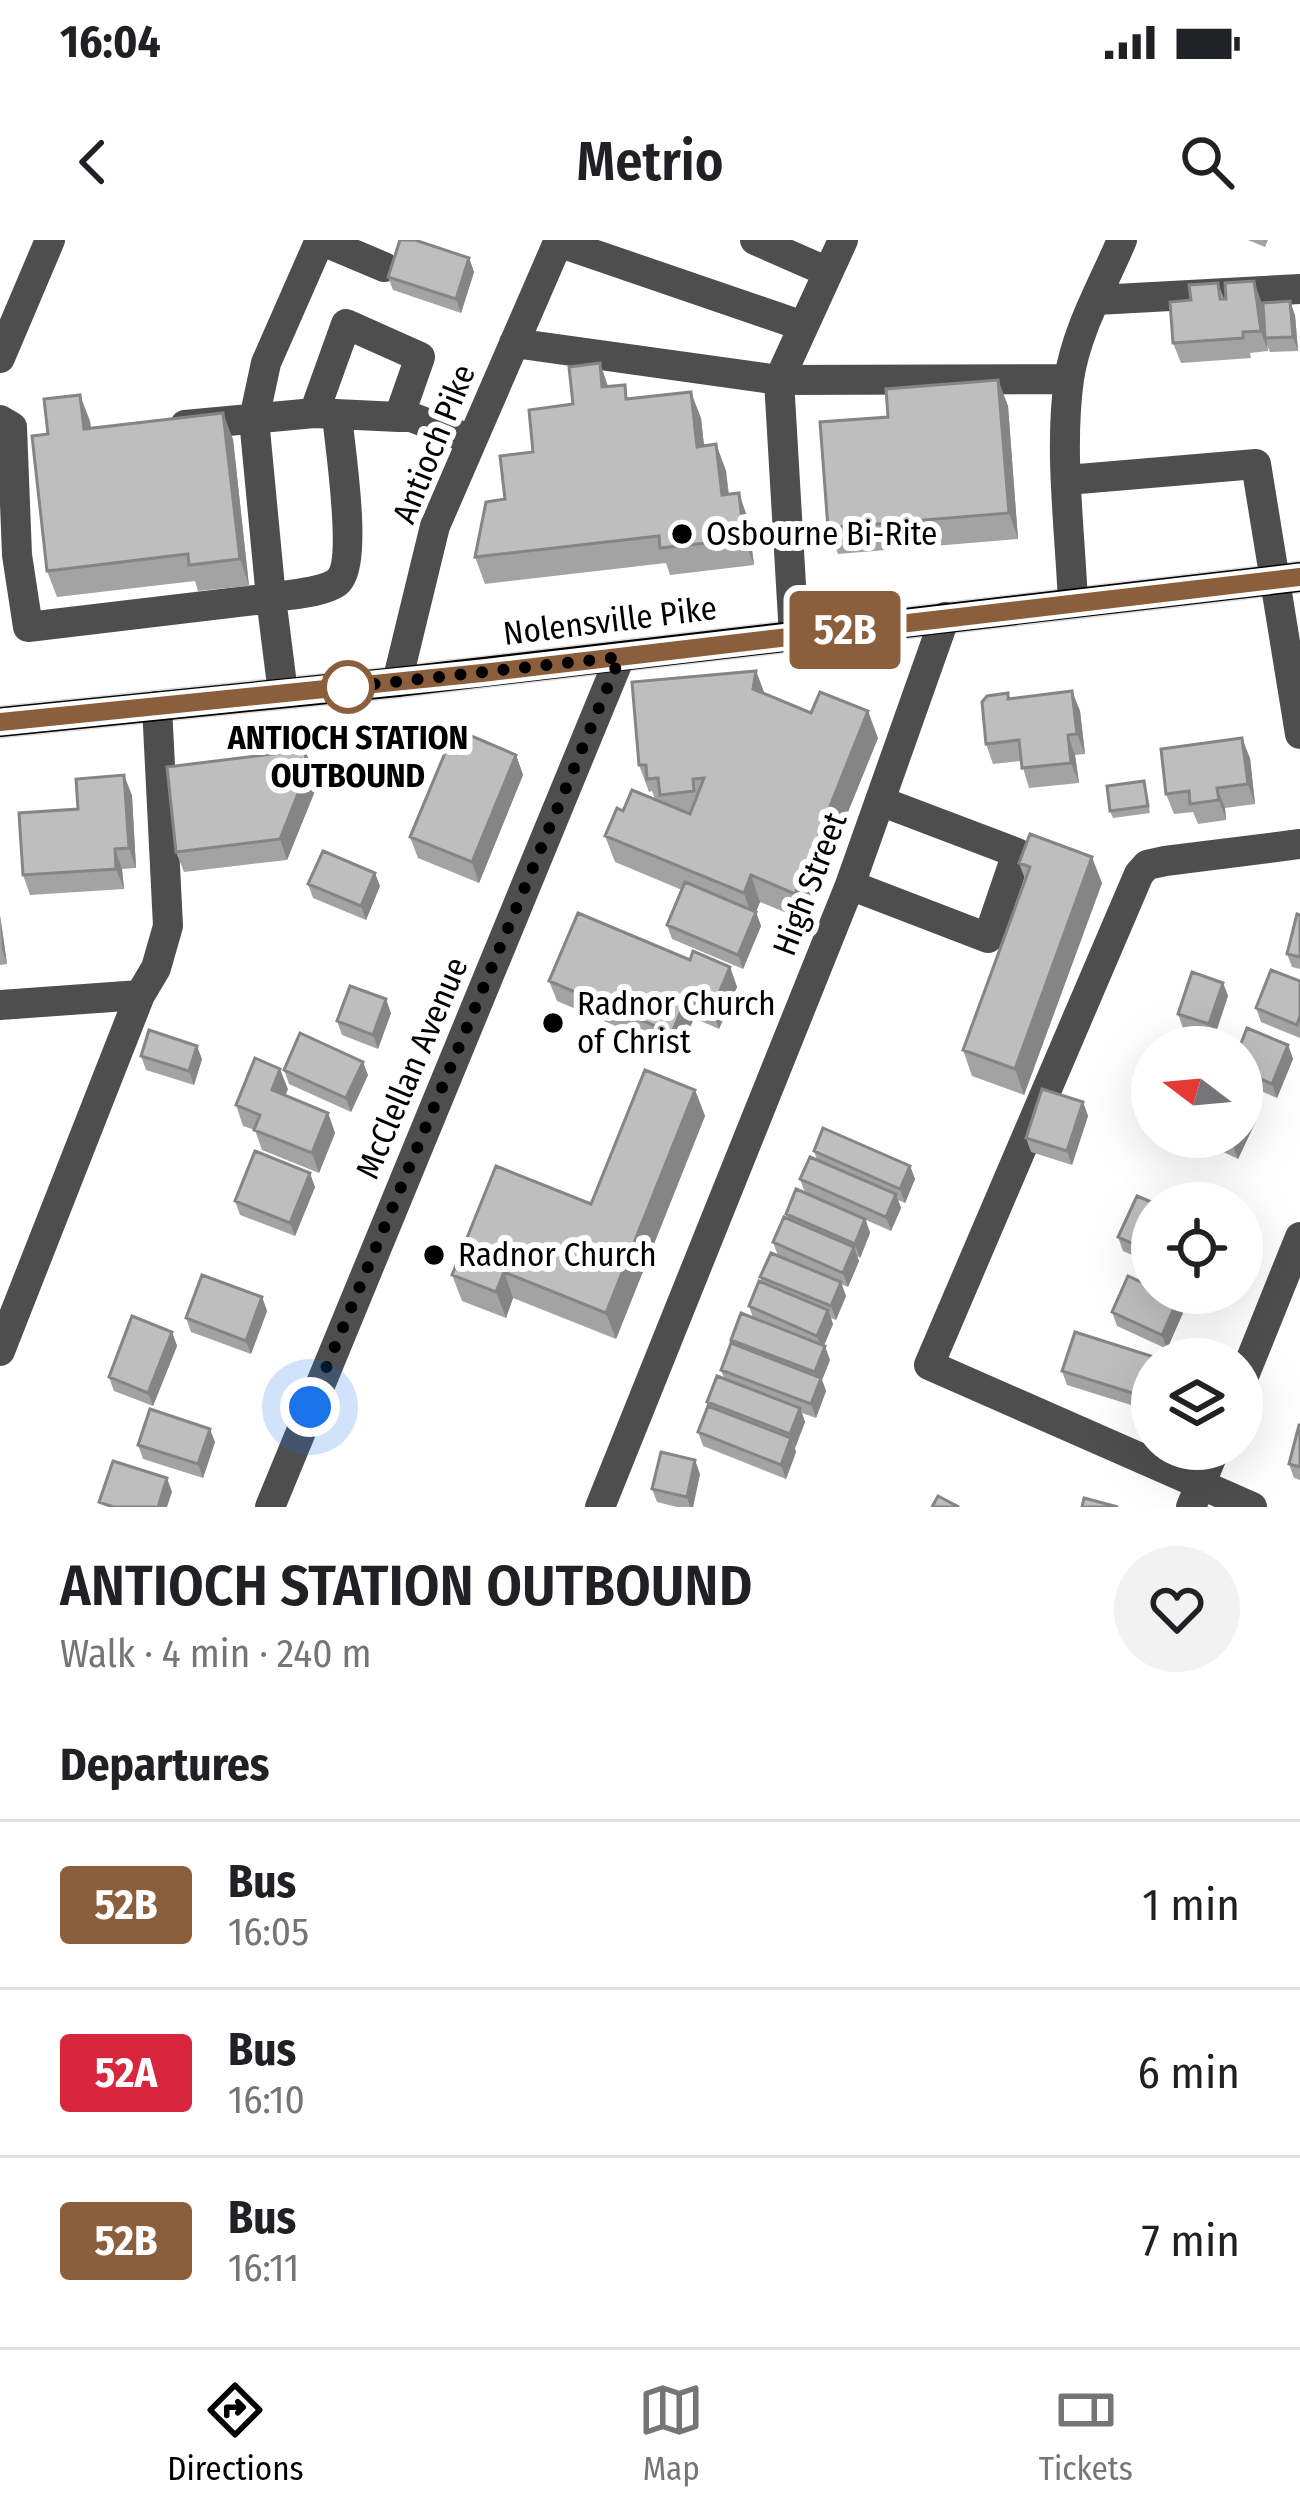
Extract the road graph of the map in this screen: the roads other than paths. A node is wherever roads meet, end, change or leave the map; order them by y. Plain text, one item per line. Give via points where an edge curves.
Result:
1 (50, 240) edge
2 (755, 240) edge
3 (843, 240) edge
4 (1122, 240) edge
5 (559, 241) edge
6 (384, 266) dead end
7 (828, 272) junction
8 (1300, 289) edge
9 (1097, 299) junction
10 (803, 326) junction
11 (514, 344) junction
12 (0, 358) edge
13 (779, 380) junction
14 (1070, 380) junction
15 (325, 413) junction
16 (399, 417) junction
17 (254, 419) junction
18 (0, 420) edge
19 (150, 428) edge
20 (472, 440) junction
21 (1067, 480) junction
22 (8, 526) edge
23 (1288, 579) edge
24 (272, 598) junction
25 (1073, 603) junction
26 (945, 617) junction
27 (794, 636) junction
28 (620, 657) junction
29 (397, 682) junction
30 (283, 693) junction
31 (157, 706) junction
32 (0, 722) edge
33 (1300, 734) edge
34 (880, 801) junction
35 (1300, 844) edge
36 (850, 885) junction
37 (140, 994) junction
38 (0, 1005) edge
39 (1300, 1237) edge
40 (1260, 1338) edge
41 (0, 1351) edge
42 (1196, 1496) edge
43 (270, 1507) edge
44 (600, 1507) edge
45 (1252, 1507) edge

1 - 12 street
2 - 7 street
3 - 7 street
4 - 9 street
5 - 10 street
5 - 11 street, Antioch Pike
6 - 17 street via 320,240 266,363
7 - 10 street
8 - 9 street
9 - 14 street
10 - 13 street
11 - 13 street
11 - 20 street, Antioch Pike
13 - 14 street
13 - 27 street
14 - 21 street
15 - 16 street
15 - 16 street via 346,324 420,357
15 - 17 street
15 - 24 street via 348,545 344,574 334,585
16 - 20 street
17 - 19 street
17 - 24 street
18 - 22 street via 12,427
20 - 29 street, Antioch Pike via 436,526
21 - 23 street via 1256,464
21 - 25 street
22 - 24 street via 28,627
23 - 25 main road, Nolensville Pike
23 - 33 street
24 - 30 street
25 - 26 main road, Nolensville Pike
26 - 27 main road, Nolensville Pike
26 - 34 street, High Street
27 - 28 main road, Nolensville Pike
28 - 29 main road, Nolensville Pike
28 - 43 street, McClellan Avenue
29 - 30 main road, Nolensville Pike
30 - 31 main road, Nolensville Pike
31 - 32 main road, Nolensville Pike
31 - 37 street via 168,926
34 - 36 street, High Street
34 - 36 street via 1017,853 988,938
35 - 42 street via 1165,861 1139,874 929,1365
36 - 44 street, High Street
37 - 38 street
37 - 41 street
39 - 40 street
42 - 45 street

